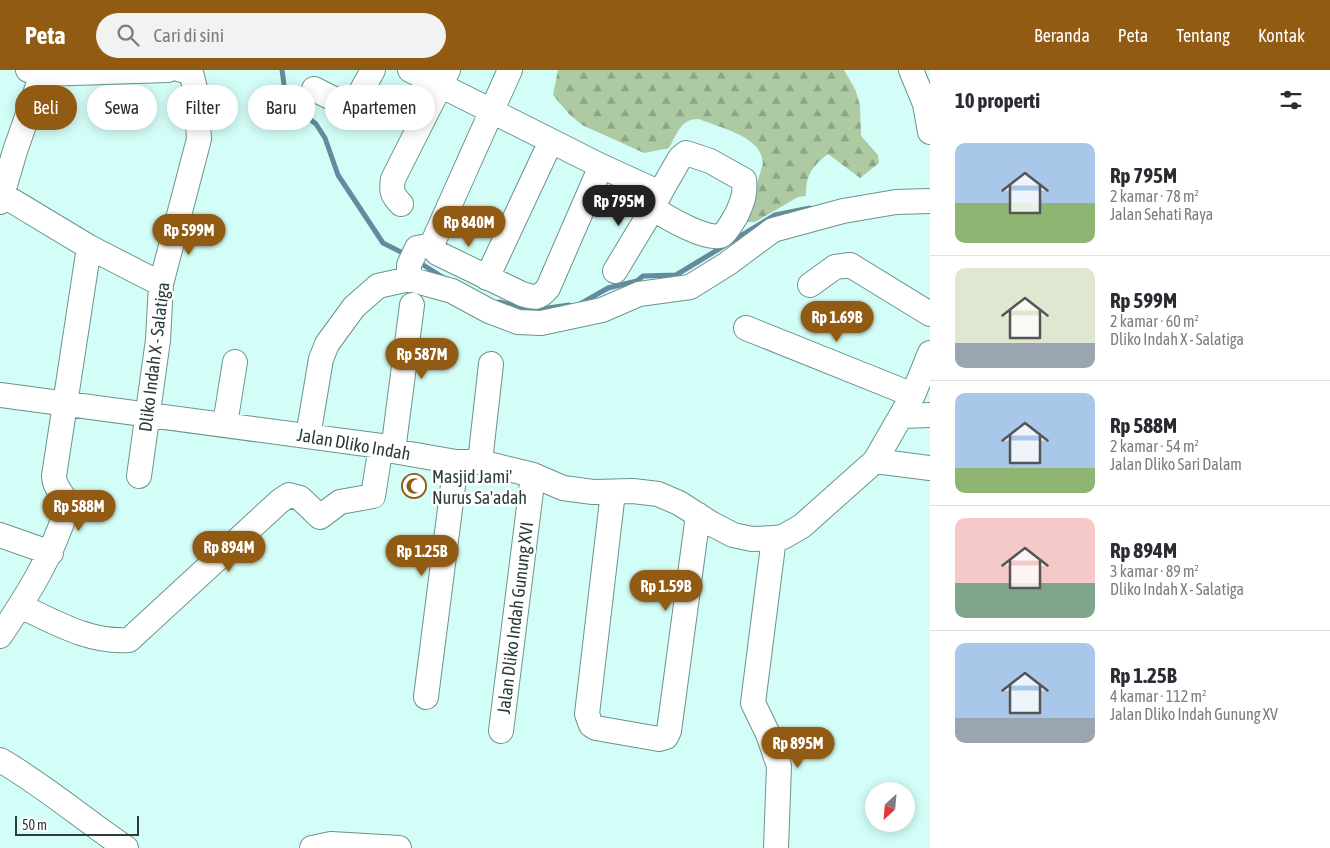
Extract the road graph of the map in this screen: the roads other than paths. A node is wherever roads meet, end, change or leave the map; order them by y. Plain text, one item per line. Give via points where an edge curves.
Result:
1 (168, 70) edge
2 (181, 70) edge
3 (372, 70) edge
4 (410, 70) edge
5 (510, 70) edge
6 (35, 72) edge
7 (918, 72) edge
8 (445, 78) edge
9 (315, 90) edge
10 (492, 111) junction
11 (930, 132) edge
12 (551, 141) junction
13 (601, 166) junction
14 (0, 198) edge
15 (656, 201) junction
16 (930, 201) edge
17 (401, 204) dead end
18 (89, 247) junction
19 (417, 259) junction
20 (615, 271) dead end
21 (487, 278) junction
22 (161, 284) junction
23 (810, 285) dead end
24 (412, 305) dead end
25 (930, 314) edge
26 (746, 328) dead end
27 (930, 354) edge
28 (235, 362) dead end
29 (491, 364) dead end
30 (0, 395) edge
31 (913, 395) junction
32 (65, 403) junction
33 (148, 415) junction
34 (930, 415) edge
35 (901, 416) junction
36 (225, 424) junction
37 (308, 436) junction
38 (387, 449) junction
39 (875, 461) junction
40 (456, 462) junction
41 (480, 462) junction
42 (930, 468) edge
43 (532, 475) junction
44 (139, 476) dead end
45 (613, 492) junction
46 (698, 515) junction
47 (0, 535) edge
48 (774, 538) junction
49 (51, 553) junction
50 (20, 606) junction
51 (0, 636) edge
52 (426, 697) dead end
53 (501, 731) dead end
54 (0, 760) edge
55 (126, 848) edge
56 (312, 848) edge
57 (399, 848) edge
58 (776, 848) edge

1 - 6 street
2 - 22 street, Dliko Indah X - Salatiga via 192,76 199,139
3 - 9 street via 352,108
4 - 8 street
5 - 10 street
6 - 14 street
7 - 11 street
8 - 10 street
8 - 17 street via 394,179 391,189
10 - 12 street
10 - 19 street via 454,194
12 - 13 street
12 - 21 street
13 - 15 street
13 - 21 street via 542,295 535,298
14 - 18 street
15 - 15 street via 686,153 710,161 744,180 746,191 734,220 722,236 710,237
15 - 20 street
16 - 19 street via 896,202 843,210 773,230 690,287 639,294 602,310 541,323 518,322 488,311 452,292
18 - 22 street
18 - 32 street
19 - 21 street via 444,258
19 - 37 street via 354,307 329,340 321,359
22 - 33 street, Dliko Indah X - Salatiga via 158,340
23 - 25 street via 835,267 850,265
24 - 38 street
26 - 31 street
27 - 31 street, Jalan Dliko Indah
28 - 36 street
29 - 41 street
30 - 32 street, Jalan Dliko Indah
31 - 35 street, Jalan Dliko Indah
32 - 33 street, Jalan Dliko Indah
32 - 49 street via 54,480 67,508
33 - 36 street, Jalan Dliko Indah
33 - 44 street, Dliko Indah X - Salatiga
34 - 35 street
35 - 39 street, Jalan Dliko Indah
36 - 37 street, Jalan Dliko Indah
37 - 38 street, Jalan Dliko Indah
38 - 40 street, Jalan Dliko Indah
38 - 50 street via 374,496 340,502 320,517 300,498 289,495 129,640 93,638
39 - 42 street
39 - 48 street, Jalan Dliko Indah via 802,526 783,537
40 - 41 street, Jalan Dliko Indah
40 - 52 street
41 - 43 street, Jalan Dliko Indah
43 - 45 street, Jalan Dliko Indah via 563,488
43 - 53 street, Jalan Dliko Indah Gunung XVI
45 - 46 street, Jalan Dliko Indah via 658,494
45 - 46 street via 587,714 591,725 596,728 660,739 669,731
46 - 48 street, Jalan Dliko Indah via 733,535 752,539
47 - 49 street
48 - 58 street via 753,703 768,734 778,766
49 - 50 street
50 - 51 street
54 - 55 street via 52,792 84,820
56 - 57 street via 331,844

